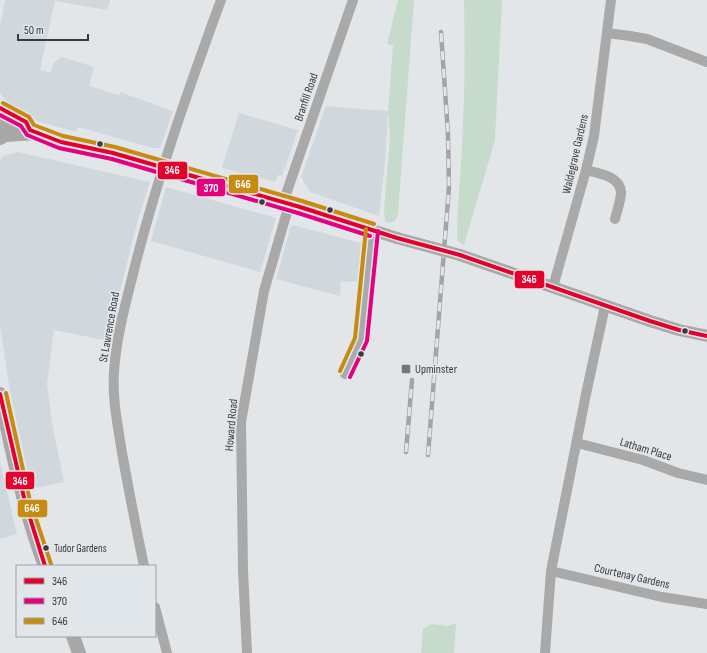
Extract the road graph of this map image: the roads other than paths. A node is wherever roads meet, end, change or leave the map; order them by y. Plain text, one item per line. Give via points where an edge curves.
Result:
1 (221, 0) edge
2 (354, 0) edge
3 (611, 0) edge
4 (607, 33) junction
5 (707, 62) edge
6 (0, 108) edge
7 (0, 124) edge
8 (34, 131) junction
9 (0, 138) edge
10 (163, 167) junction
11 (586, 170) junction
12 (286, 204) junction
13 (615, 219) dead end
14 (372, 230) junction
15 (553, 287) junction
16 (605, 306) junction
17 (707, 336) edge
18 (345, 374) dead end
19 (0, 394) edge
20 (4, 432) edge
21 (577, 443) junction
22 (707, 480) edge
23 (46, 565) edge
24 (144, 565) edge
25 (551, 571) junction
26 (707, 604) edge
27 (156, 610) edge
28 (74, 637) edge
29 (79, 653) edge
30 (167, 653) edge
31 (247, 653) edge
32 (545, 653) edge

1 - 10 street, St Lawrence Road
2 - 12 street, Branfill Road
3 - 4 street, Waldegrave Gardens
4 - 5 street via 647,39
4 - 11 street, Waldegrave Gardens via 594,136
6 - 8 street via 26,122
7 - 8 street via 24,131
8 - 9 main road via 5,134
8 - 10 street via 61,142
10 - 12 street
10 - 24 street, St Lawrence Road via 142,235 118,335 114,372 115,408
11 - 13 street via 609,177 618,183 621,191
11 - 15 street, Waldegrave Gardens
12 - 14 street
12 - 31 street, Howard Road via 264,291 241,422
14 - 15 street, bridge via 460,255
14 - 18 street via 361,340
15 - 16 street
16 - 17 street via 672,328
16 - 21 street
19 - 20 main road
20 - 23 main road
21 - 22 street, Latham Place
21 - 25 street
25 - 26 street, Courtenay Gardens via 662,597
25 - 32 street
27 - 30 street
28 - 29 main road

